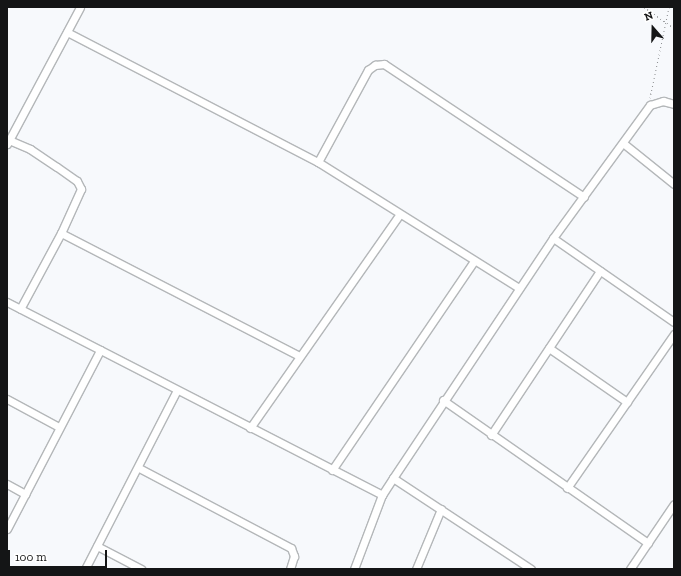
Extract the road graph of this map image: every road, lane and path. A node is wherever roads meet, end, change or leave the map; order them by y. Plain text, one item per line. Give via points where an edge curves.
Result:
1 (80, 7) edge
2 (644, 7) edge
3 (670, 7) edge
4 (665, 23) junction
5 (674, 28) edge
6 (67, 32) junction
7 (674, 104) edge
8 (650, 105) junction
9 (8, 142) edge
10 (623, 143) junction
11 (318, 162) junction
12 (674, 184) edge
13 (584, 196) junction
14 (398, 215) junction
15 (61, 233) junction
16 (553, 238) junction
17 (474, 261) junction
18 (600, 271) junction
19 (519, 288) junction
20 (7, 302) edge
21 (20, 309) junction
22 (674, 322) edge
23 (674, 334) edge
24 (549, 348) junction
25 (100, 350) junction
26 (299, 356) junction
27 (177, 390) junction
28 (7, 399) edge
29 (443, 400) junction
30 (627, 402) junction
31 (59, 427) junction
32 (250, 428) junction
33 (491, 435) junction
34 (139, 468) junction
35 (332, 470) junction
36 (393, 478) junction
37 (7, 484) edge
38 (567, 488) junction
39 (25, 494) junction
40 (382, 495) junction
41 (674, 504) edge
42 (441, 509) junction
43 (7, 529) edge
44 (648, 543) junction
45 (97, 546) junction
46 (85, 569) edge
47 (141, 569) edge
48 (290, 569) edge
49 (354, 569) edge
50 (416, 569) edge
51 (531, 569) edge
52 (630, 569) edge

1 - 6 street
2 - 4 path
3 - 4 path
4 - 5 path
4 - 8 path
6 - 9 street
6 - 11 street
7 - 8 street via 663,101
8 - 10 street
9 - 15 street via 39,154 80,185 79,196
10 - 12 street
10 - 13 street
11 - 13 street via 368,70 375,65 384,64
11 - 14 street
13 - 16 street
14 - 17 street
14 - 26 street
15 - 21 street
15 - 26 street
16 - 18 street
16 - 19 street
17 - 19 street
17 - 35 street
18 - 22 street
18 - 24 street
19 - 29 street
20 - 21 street
21 - 25 street
23 - 30 street
24 - 30 street
24 - 33 street
25 - 27 street
25 - 31 street
26 - 32 street
27 - 32 street
27 - 34 street
28 - 31 street
29 - 33 street
29 - 36 street
30 - 38 street
31 - 39 street
32 - 35 street
33 - 38 street
34 - 45 street
34 - 48 street via 291,548 294,556
35 - 40 street
36 - 40 street
36 - 42 street
37 - 39 street
38 - 44 street
39 - 43 street
40 - 49 street
41 - 44 street
42 - 50 street
42 - 51 street
44 - 52 street
45 - 46 street
45 - 47 street

